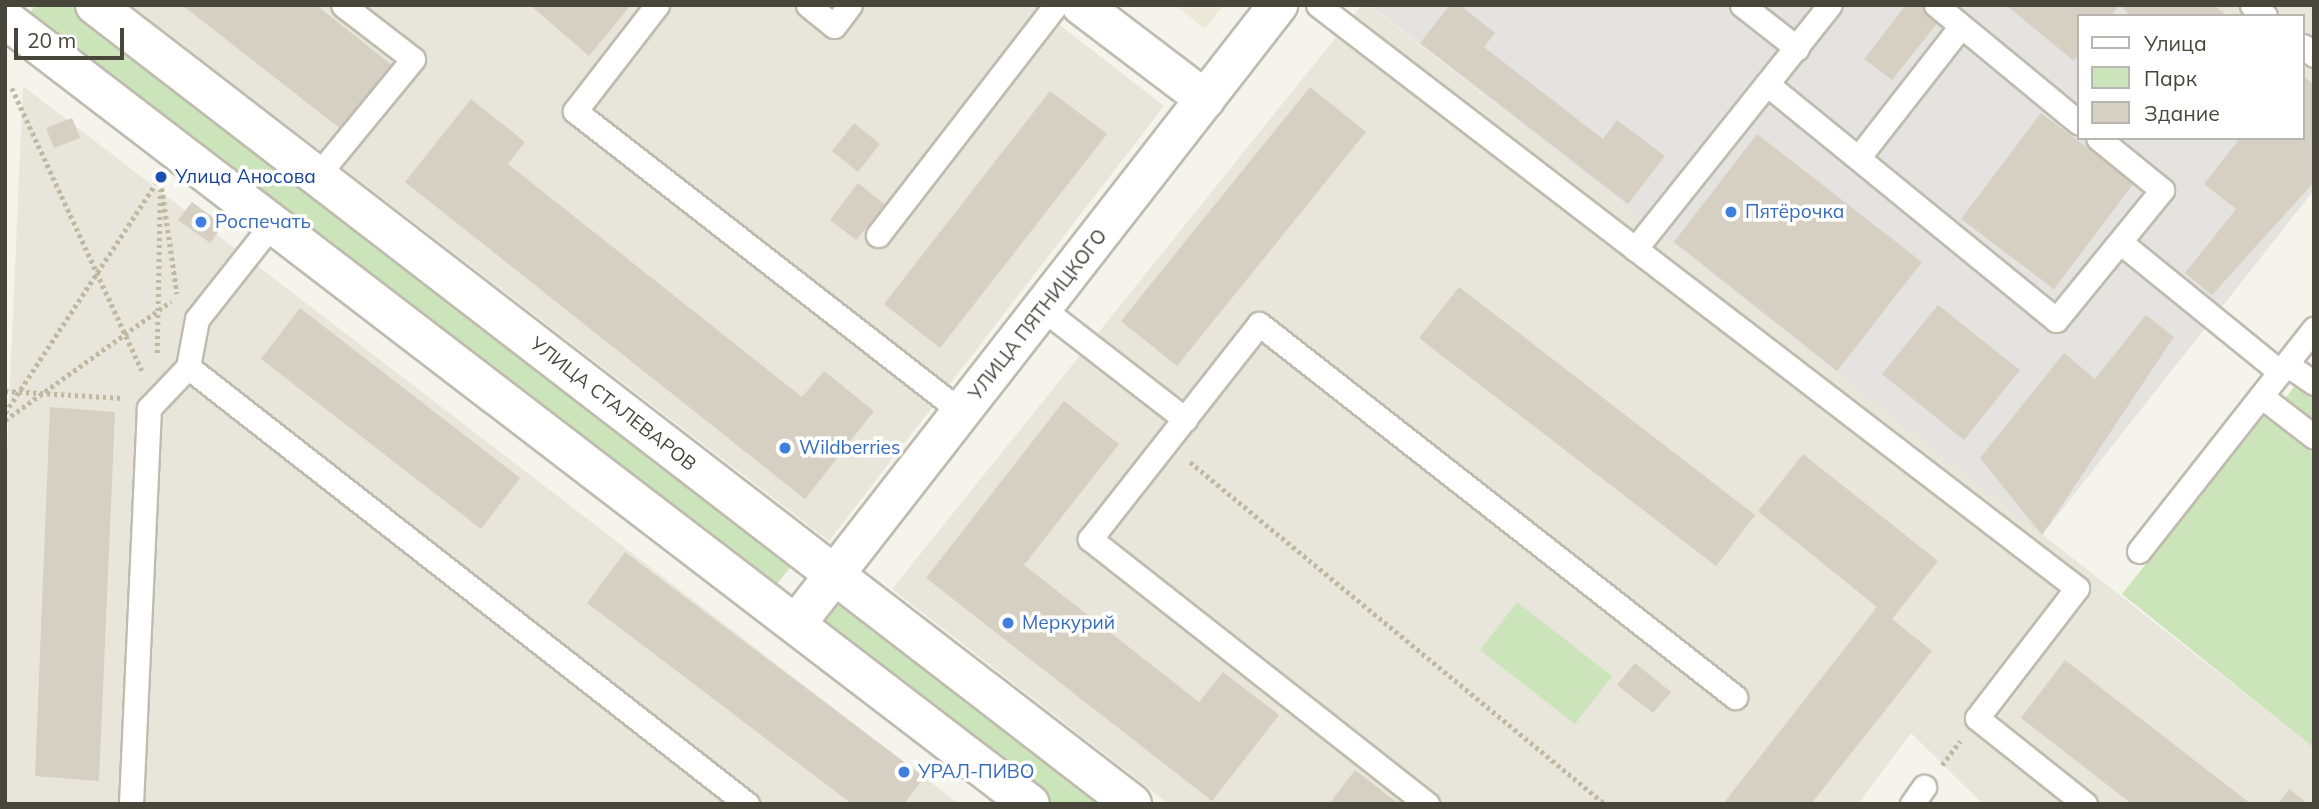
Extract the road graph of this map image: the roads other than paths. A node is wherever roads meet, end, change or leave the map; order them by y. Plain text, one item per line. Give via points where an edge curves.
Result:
1 (14, 5) edge
2 (95, 5) edge
3 (343, 5) edge
4 (657, 5) edge
5 (807, 5) edge
6 (850, 5) edge
7 (1056, 5) edge
8 (1081, 5) edge
9 (1278, 5) edge
10 (1318, 5) edge
11 (1742, 5) edge
12 (1830, 5) edge
13 (1936, 5) edge
14 (5, 19) edge
15 (1961, 26) junction
16 (1797, 48) junction
17 (1767, 84) junction
18 (1205, 99) junction
19 (2078, 122) edge
20 (2100, 140) edge
21 (1858, 158) junction
22 (317, 176) junction
23 (272, 223) junction
24 (878, 235) dead end
25 (2120, 242) junction
26 (1635, 249) junction
27 (1043, 309) junction
28 (2314, 329) edge
29 (187, 367) junction
30 (2283, 368) junction
31 (2314, 383) edge
32 (2261, 396) junction
33 (962, 412) junction
34 (1185, 419) junction
35 (2314, 437) edge
36 (2140, 551) dead end
37 (835, 575) junction
38 (796, 624) junction
39 (1735, 697) dead end
40 (1010, 798) edge
41 (131, 804) edge
42 (747, 804) edge
43 (1132, 804) edge
44 (1427, 804) edge
45 (2085, 804) edge

1 - 14 street
2 - 22 street, УЛИЦА СТАЛЕВАРОВ
3 - 22 lane via 413,59
4 - 33 lane via 575,111
5 - 6 lane via 834,26
7 - 24 lane
8 - 18 street
9 - 18 street, УЛИЦА ПЯТНИЦКОГО
10 - 26 lane
11 - 16 lane
12 - 16 lane
13 - 15 lane
14 - 23 street
15 - 19 lane
15 - 21 lane
16 - 17 lane
17 - 21 lane
17 - 26 lane
18 - 27 street, УЛИЦА ПЯТНИЦКОГО
20 - 25 lane via 2162,190
21 - 25 lane via 2056,320
22 - 37 street, УЛИЦА СТАЛЕВАРОВ
23 - 29 lane via 198,319
23 - 38 street
25 - 30 lane
26 - 45 lane via 2077,588 1977,718
27 - 33 street, УЛИЦА ПЯТНИЦКОГО
27 - 34 lane
28 - 30 lane
29 - 41 lane via 149,408
29 - 42 lane
30 - 31 lane
30 - 32 lane
32 - 35 lane
32 - 36 lane
33 - 37 street, УЛИЦА ПЯТНИЦКОГО
34 - 39 lane via 1259,324
34 - 44 lane via 1090,539
37 - 38 street, УЛИЦА ПЯТНИЦКОГО
37 - 43 street, УЛИЦА СТАЛЕВАРОВ
38 - 40 street

